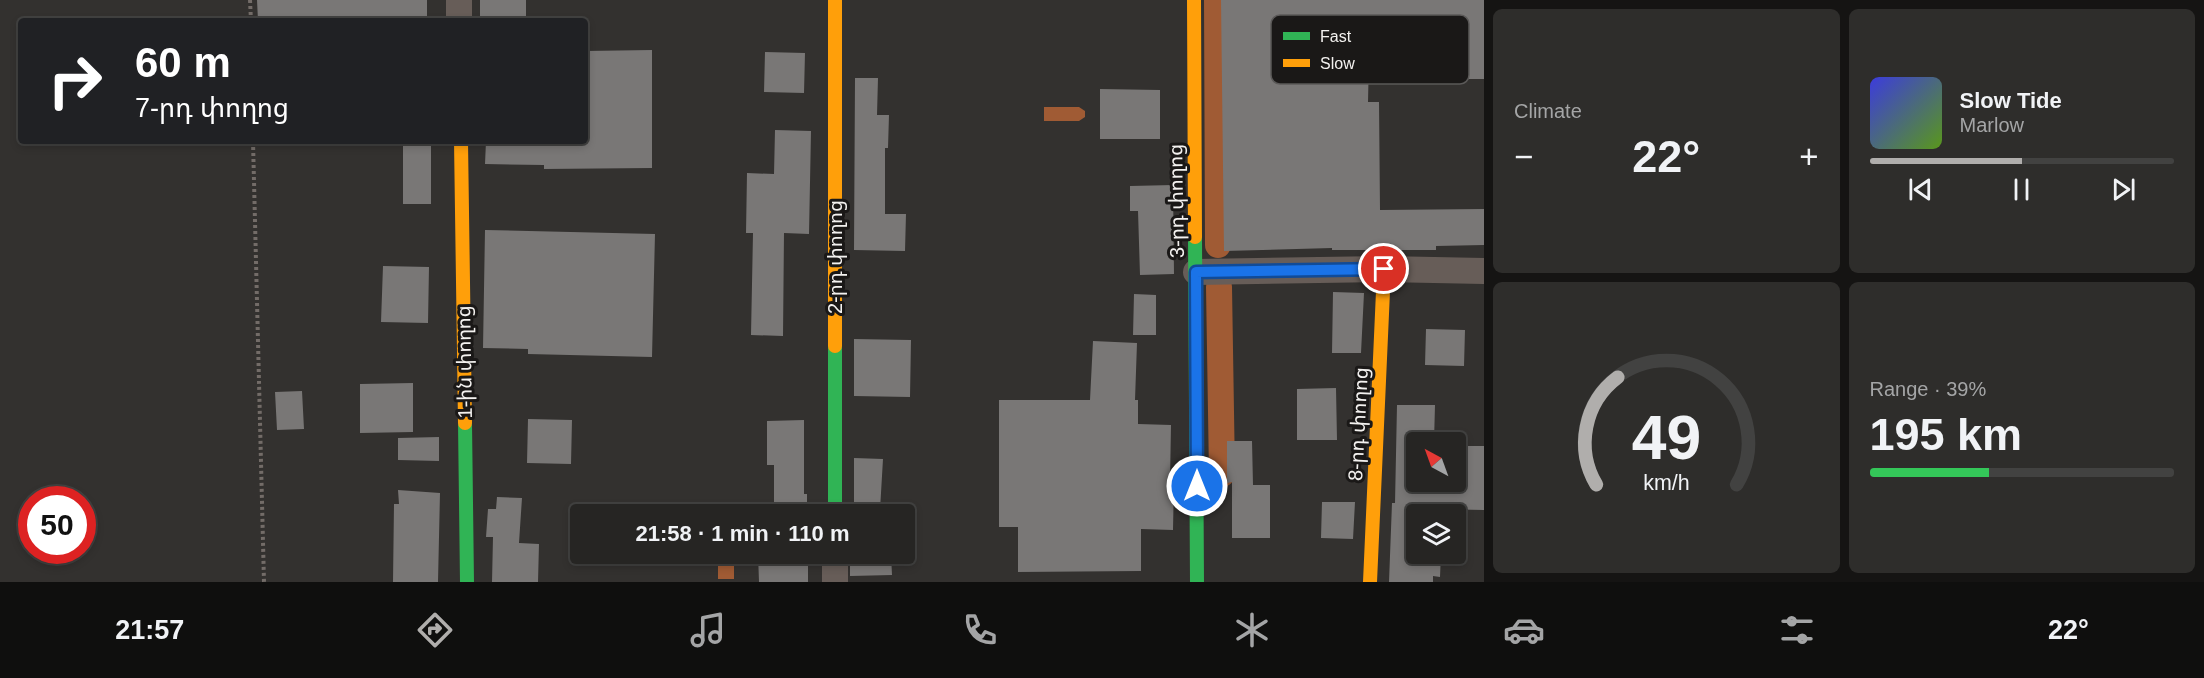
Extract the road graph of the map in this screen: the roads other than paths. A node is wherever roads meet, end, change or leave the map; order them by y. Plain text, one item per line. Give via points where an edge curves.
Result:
1 (459, 0) edge
2 (835, 0) edge
3 (1194, 0) edge
4 (459, 18) edge
5 (461, 144) edge
6 (1384, 269) junction
7 (1196, 272) junction
8 (1484, 272) edge
9 (835, 504) edge
10 (835, 564) edge
11 (467, 582) edge
12 (835, 582) edge
13 (1197, 582) edge
14 (1370, 582) edge

1 - 4 street
2 - 9 street, 2-րդ փողոց
3 - 7 street, 3-րդ փողոց
5 - 11 street, 1-ին փողոց
6 - 7 street
6 - 8 street
6 - 14 street, 8-րդ փողոց
7 - 13 street, 3-րդ փողոց
10 - 12 street

